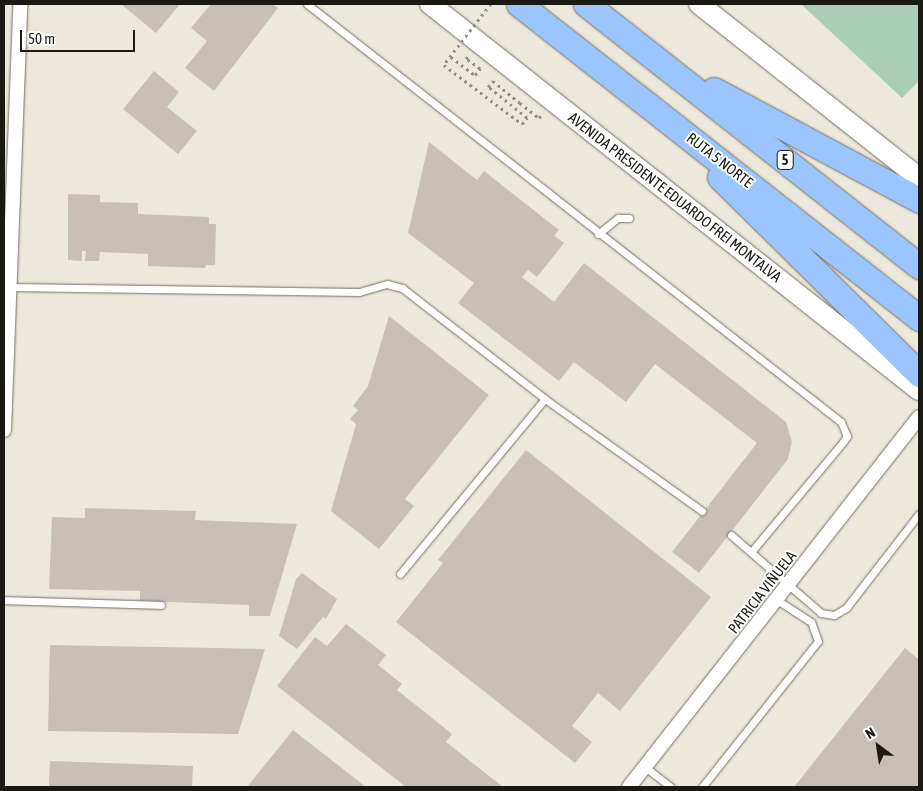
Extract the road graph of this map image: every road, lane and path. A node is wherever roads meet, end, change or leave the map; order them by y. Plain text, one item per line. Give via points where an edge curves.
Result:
1 (20, 4) edge
2 (307, 4) edge
3 (430, 4) edge
4 (491, 4) edge
5 (518, 4) edge
6 (586, 4) edge
7 (699, 4) edge
8 (651, 54) junction
9 (450, 57) junction
10 (466, 59) dead end
11 (545, 111) dead end
12 (660, 113) junction
13 (919, 178) edge
14 (919, 200) edge
15 (629, 218) dead end
16 (598, 234) junction
17 (919, 266) edge
18 (9, 287) junction
19 (919, 318) edge
20 (919, 374) edge
21 (919, 390) edge
22 (545, 399) junction
23 (919, 417) edge
24 (4, 430) edge
25 (702, 511) dead end
26 (919, 514) edge
27 (731, 535) dead end
28 (751, 552) junction
29 (400, 574) dead end
30 (788, 584) junction
31 (4, 600) edge
32 (777, 600) junction
33 (161, 605) dead end
34 (646, 767) junction
35 (629, 787) edge
36 (671, 787) edge
37 (702, 787) edge

1 - 18 street
2 - 16 lane
3 - 21 main road, AVENIDA PRESIDENTE EDUARDO FREI MONTALVA
4 - 9 path, bridge
5 - 12 highway, RUTA 5 NORTE
6 - 8 highway, 5
7 - 13 main road
8 - 14 highway
8 - 17 highway, 5
9 - 10 path via 474,75 480,69
9 - 11 path, bridge via 444,65 522,124 527,118 488,87 493,81 539,118
12 - 19 highway, RUTA 5 NORTE
12 - 20 highway via 837,296
15 - 16 lane via 618,218
16 - 28 lane via 845,429 843,442
18 - 22 lane via 359,292 387,284 402,288
18 - 24 street
22 - 25 lane
22 - 29 lane
23 - 30 street, PATRICIA VIÑUELA
26 - 30 lane via 846,608 834,615 821,613
27 - 28 lane
28 - 30 lane
30 - 32 street, PATRICIA VIÑUELA
31 - 33 lane
32 - 34 street, PATRICIA VIÑUELA
32 - 37 lane via 811,622 818,641
34 - 35 street, PATRICIA VIÑUELA
34 - 36 lane

